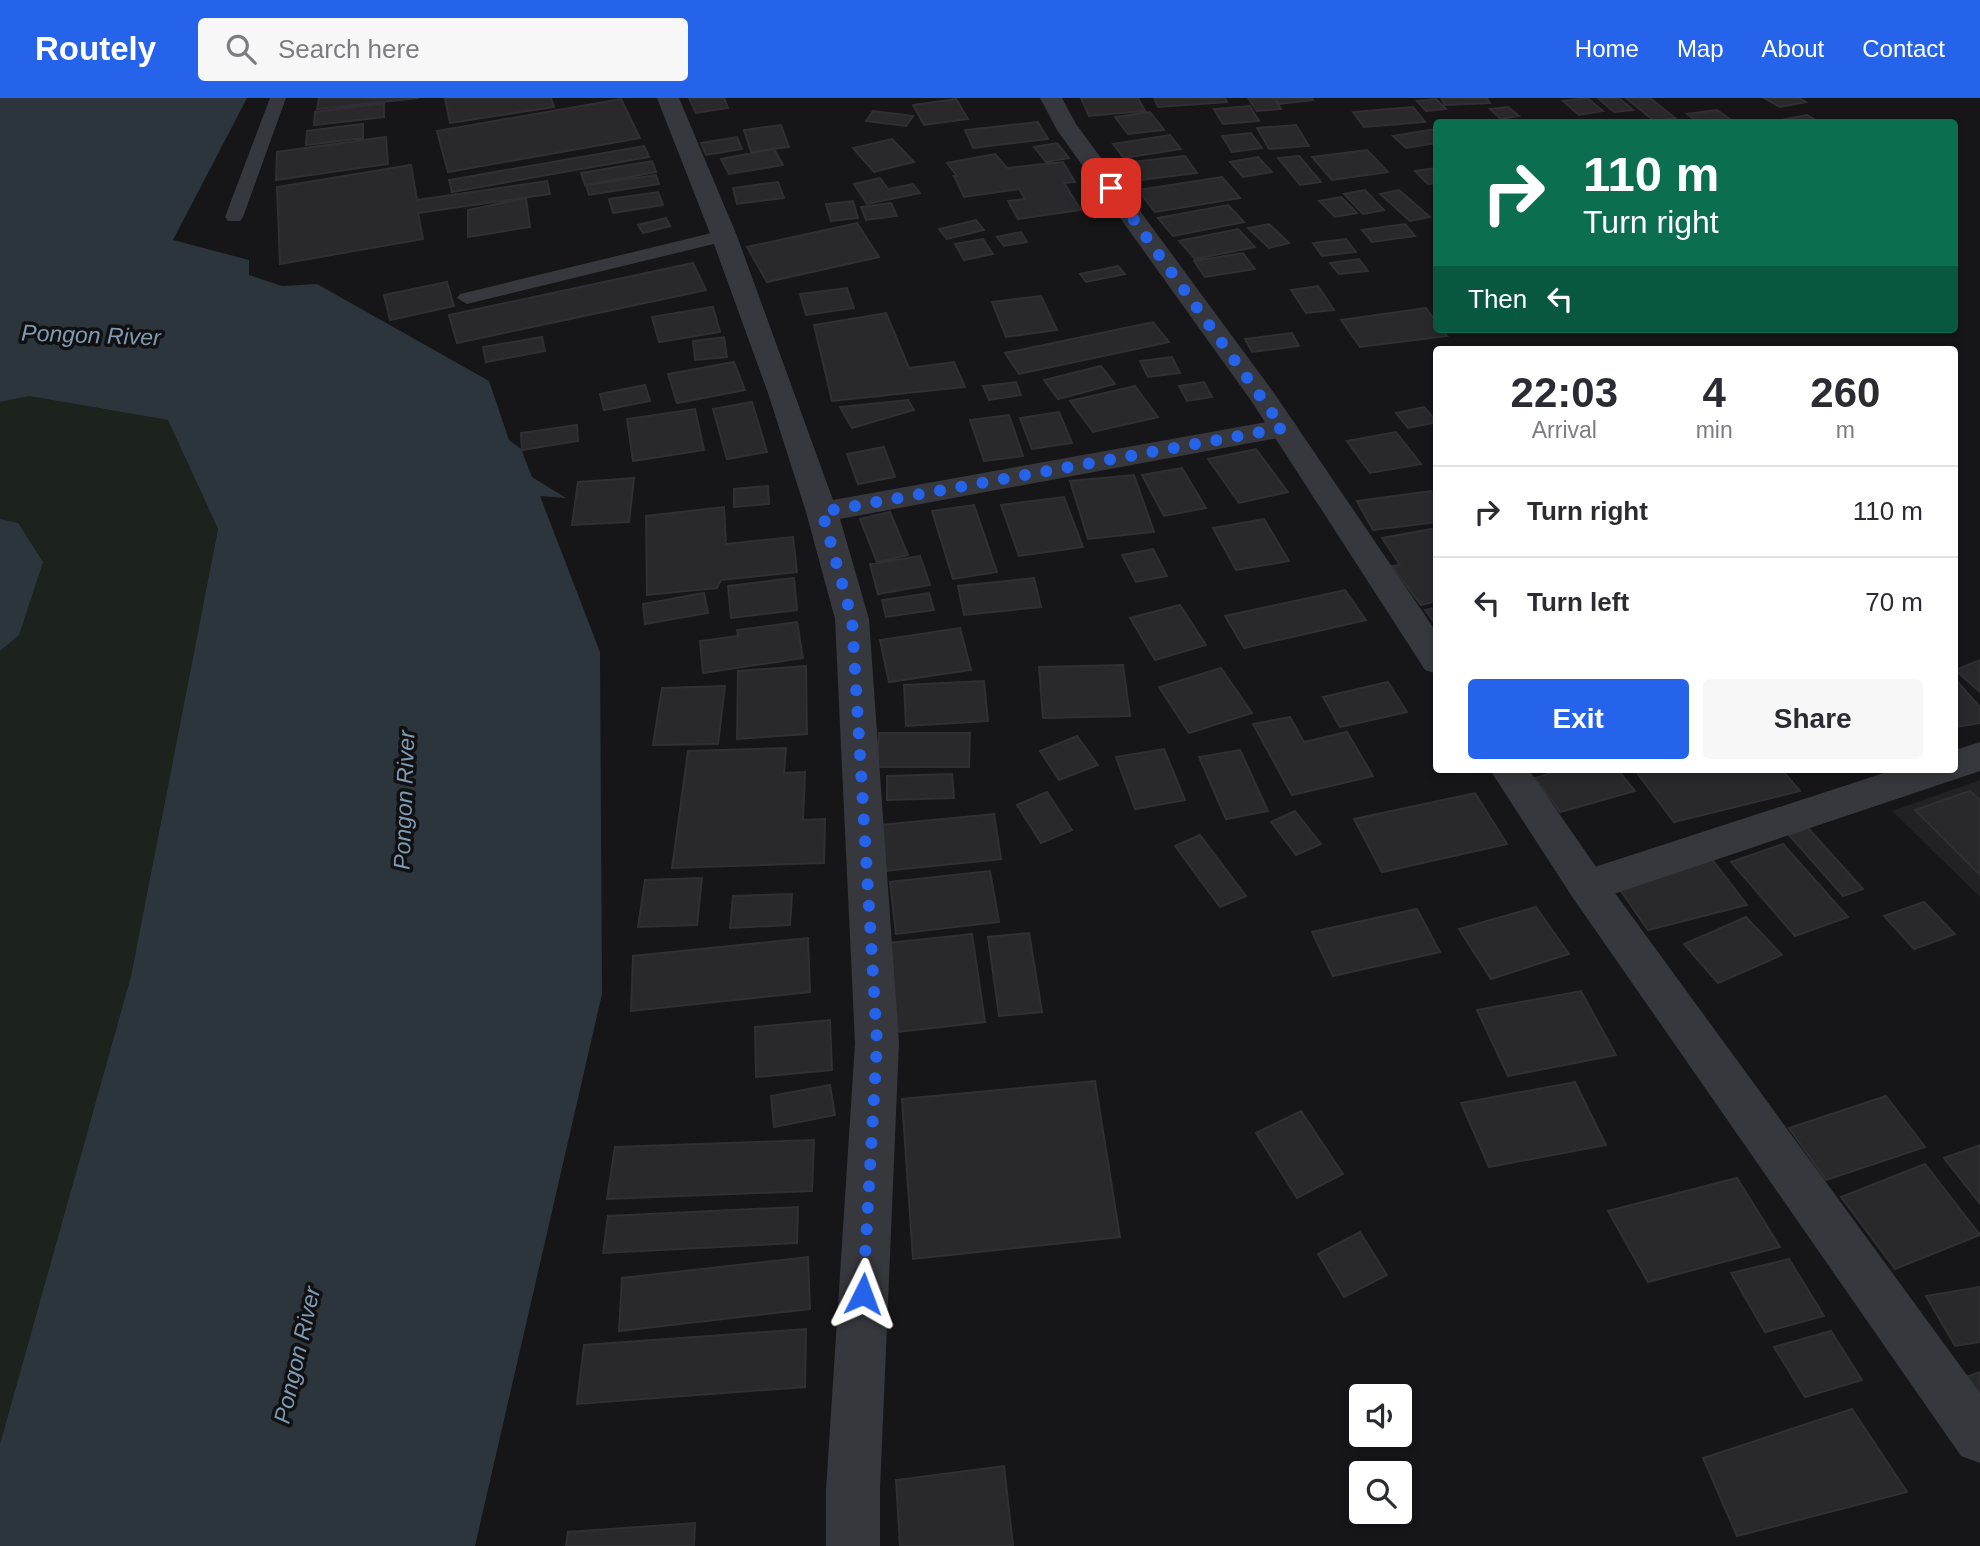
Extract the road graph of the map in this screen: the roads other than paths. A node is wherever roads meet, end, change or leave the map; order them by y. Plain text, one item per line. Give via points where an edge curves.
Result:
1 (278, 98) edge
2 (668, 98) edge
3 (1051, 98) edge
4 (234, 217) dead end
5 (724, 236) junction
6 (467, 298) dead end
7 (1283, 428) junction
8 (822, 512) junction
9 (1433, 655) edge
10 (1980, 756) edge
11 (1958, 764) edge
12 (1511, 773) edge
13 (1929, 773) edge
14 (1587, 886) junction
15 (1980, 1437) edge
16 (853, 1546) edge

1 - 4 lane
2 - 5 street
3 - 7 street via 1065,125
5 - 6 lane
5 - 8 street
7 - 8 street
7 - 9 street
8 - 16 street via 852,619 877,1043
10 - 11 street
12 - 14 street
13 - 14 street
14 - 15 street

